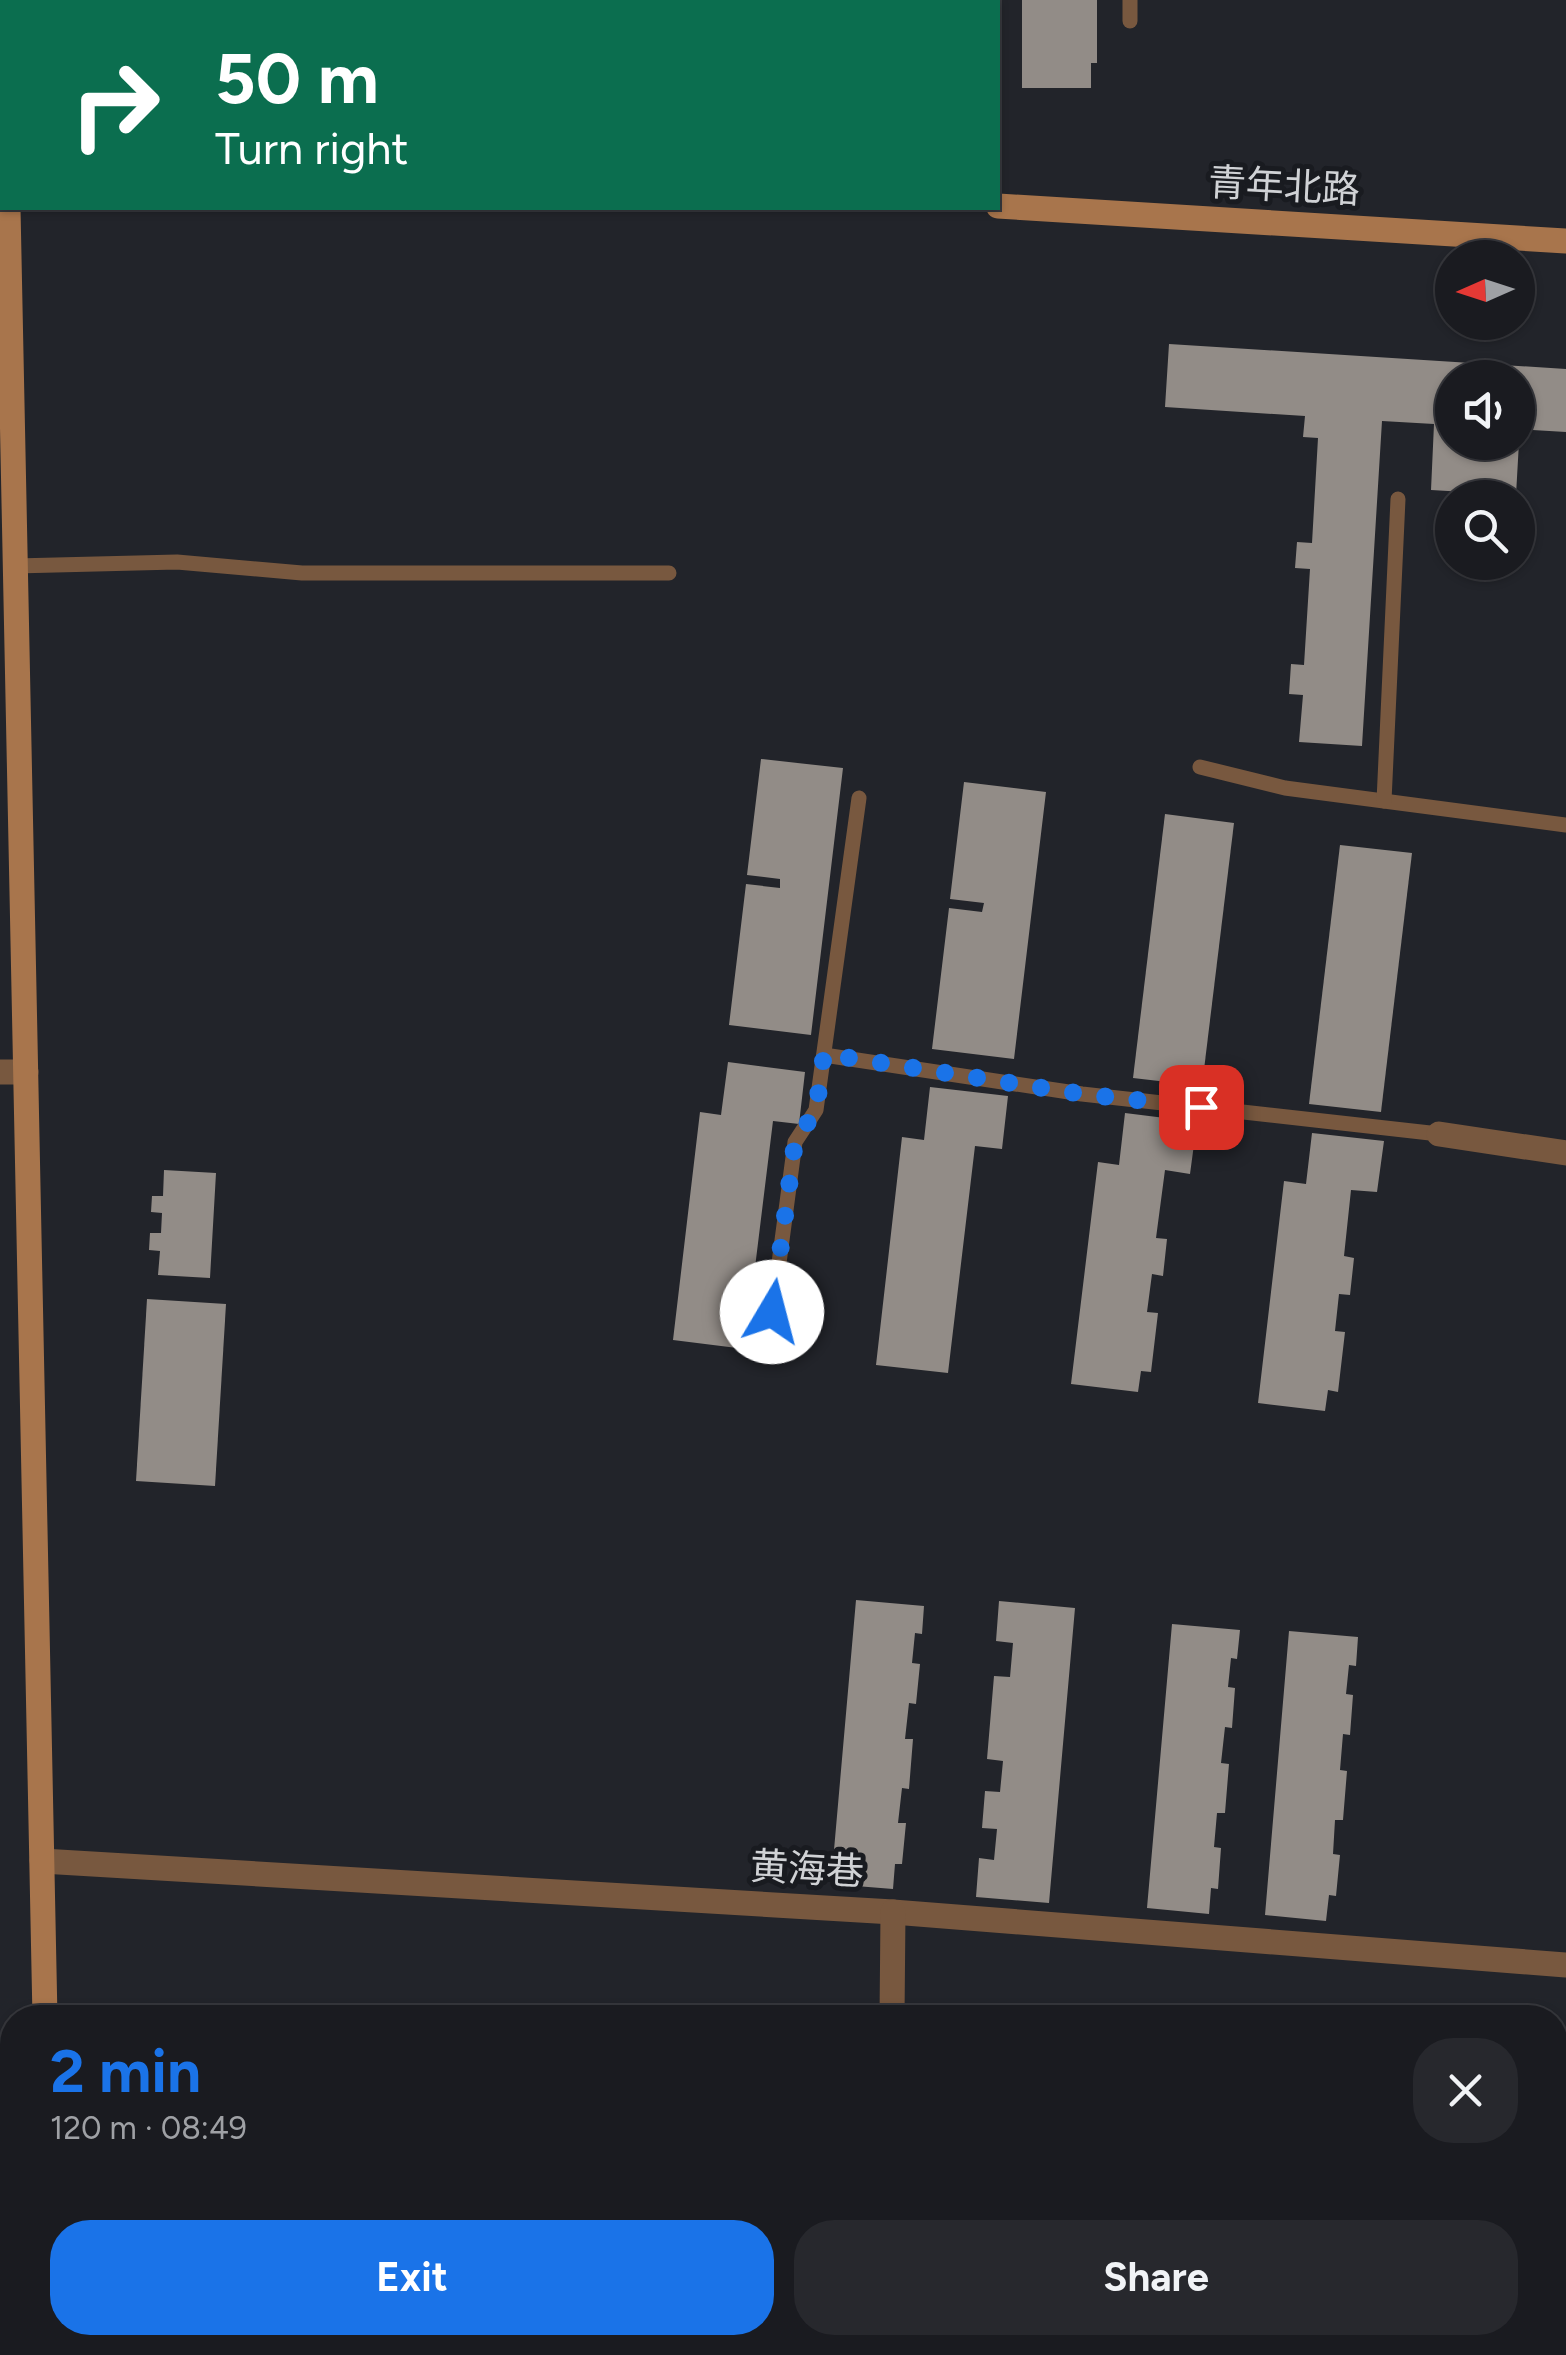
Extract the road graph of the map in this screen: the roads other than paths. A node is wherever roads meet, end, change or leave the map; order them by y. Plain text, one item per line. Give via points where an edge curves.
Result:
1 (1130, 0) edge
2 (1130, 21) dead end
3 (1000, 206) edge
4 (8, 210) edge
5 (1566, 241) edge
6 (1398, 499) dead end
7 (16, 566) junction
8 (669, 573) dead end
9 (1200, 768) dead end
10 (859, 798) dead end
11 (1384, 801) junction
12 (1566, 826) edge
13 (824, 1054) junction
14 (13, 1072) edge
15 (1439, 1134) joint
16 (1566, 1154) edge
17 (768, 1346) dead end
18 (42, 1861) junction
19 (892, 1912) junction
20 (1566, 1966) edge
21 (45, 2005) edge
22 (892, 2005) edge

1 - 2 lane
3 - 5 street, 青年北路
4 - 7 street
6 - 11 lane
7 - 8 lane via 177,562 302,573
7 - 14 street
9 - 11 lane
10 - 13 lane
11 - 12 lane
13 - 15 lane via 1082,1094
13 - 17 lane via 816,1110 795,1142
14 - 18 street
15 - 16 street
18 - 19 street, 黄海巷
18 - 21 street
19 - 20 street, 黄海巷
19 - 22 street

